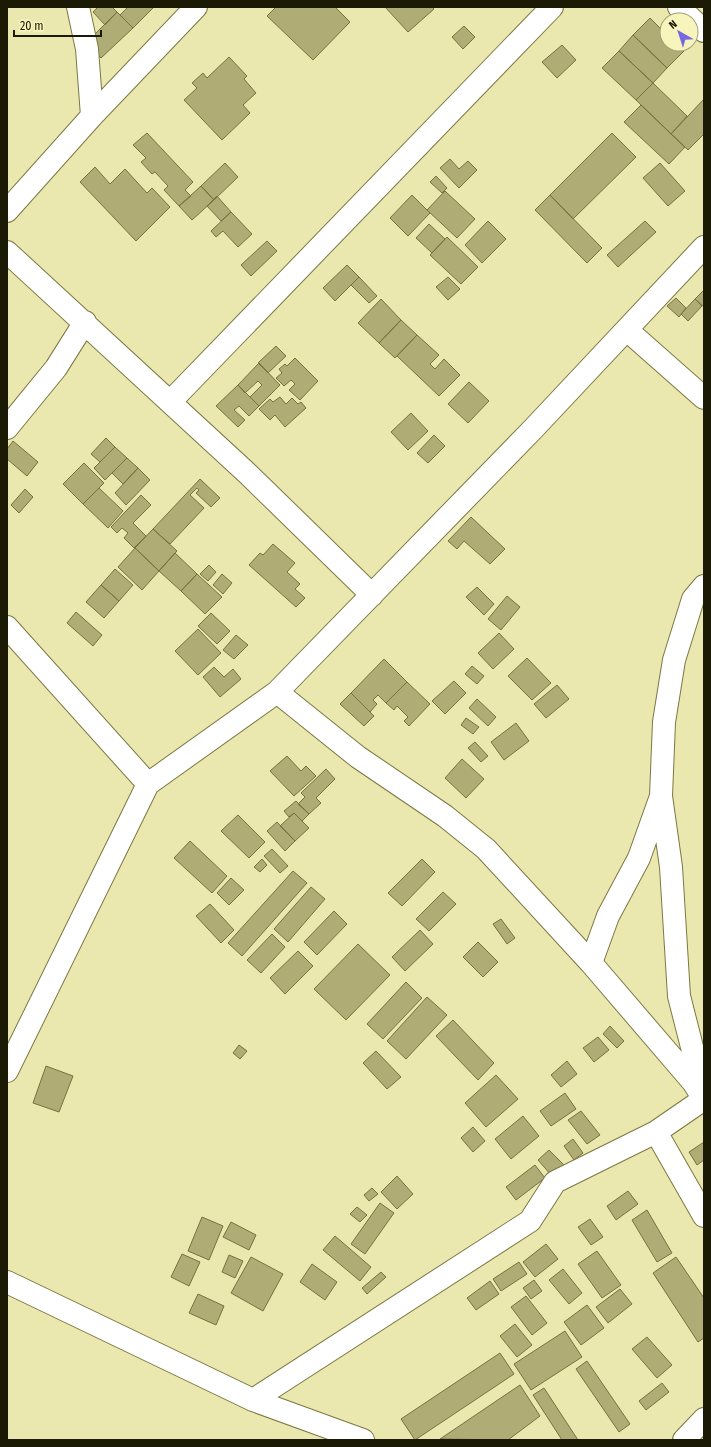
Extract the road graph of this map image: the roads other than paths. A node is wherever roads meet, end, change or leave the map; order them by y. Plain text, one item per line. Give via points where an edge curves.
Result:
1 (78, 7) edge
2 (196, 7) edge
3 (552, 7) edge
4 (679, 7) edge
5 (704, 31) edge
6 (92, 116) junction
7 (7, 211) edge
8 (704, 247) edge
9 (7, 252) edge
10 (85, 322) junction
11 (627, 330) junction
12 (704, 398) edge
13 (170, 402) junction
14 (7, 428) edge
15 (704, 586) edge
16 (372, 595) junction
17 (7, 627) edge
18 (277, 692) junction
19 (148, 784) junction
20 (661, 796) junction
21 (591, 963) junction
22 (7, 1070) edge
23 (700, 1093) edge
24 (656, 1132) junction
25 (704, 1216) edge
26 (7, 1282) edge
27 (253, 1400) junction
28 (704, 1419) edge
29 (363, 1440) edge
30 (684, 1440) edge

1 - 6 street via 86,48
2 - 6 street
3 - 13 street
4 - 5 street
6 - 7 street
8 - 11 street
9 - 10 street
10 - 13 street
10 - 14 street via 56,368
11 - 12 street
11 - 16 street
13 - 16 street
15 - 20 street via 694,599 674,660 664,722
16 - 18 street
17 - 19 street
18 - 19 street
18 - 21 street via 358,757 445,816 486,849
19 - 22 street
20 - 21 street via 638,858 608,916
20 - 23 street via 672,867 678,996 693,1051
21 - 23 street
23 - 24 street
24 - 25 street
24 - 27 street via 555,1182 530,1221
26 - 27 street
27 - 29 street
28 - 30 street

